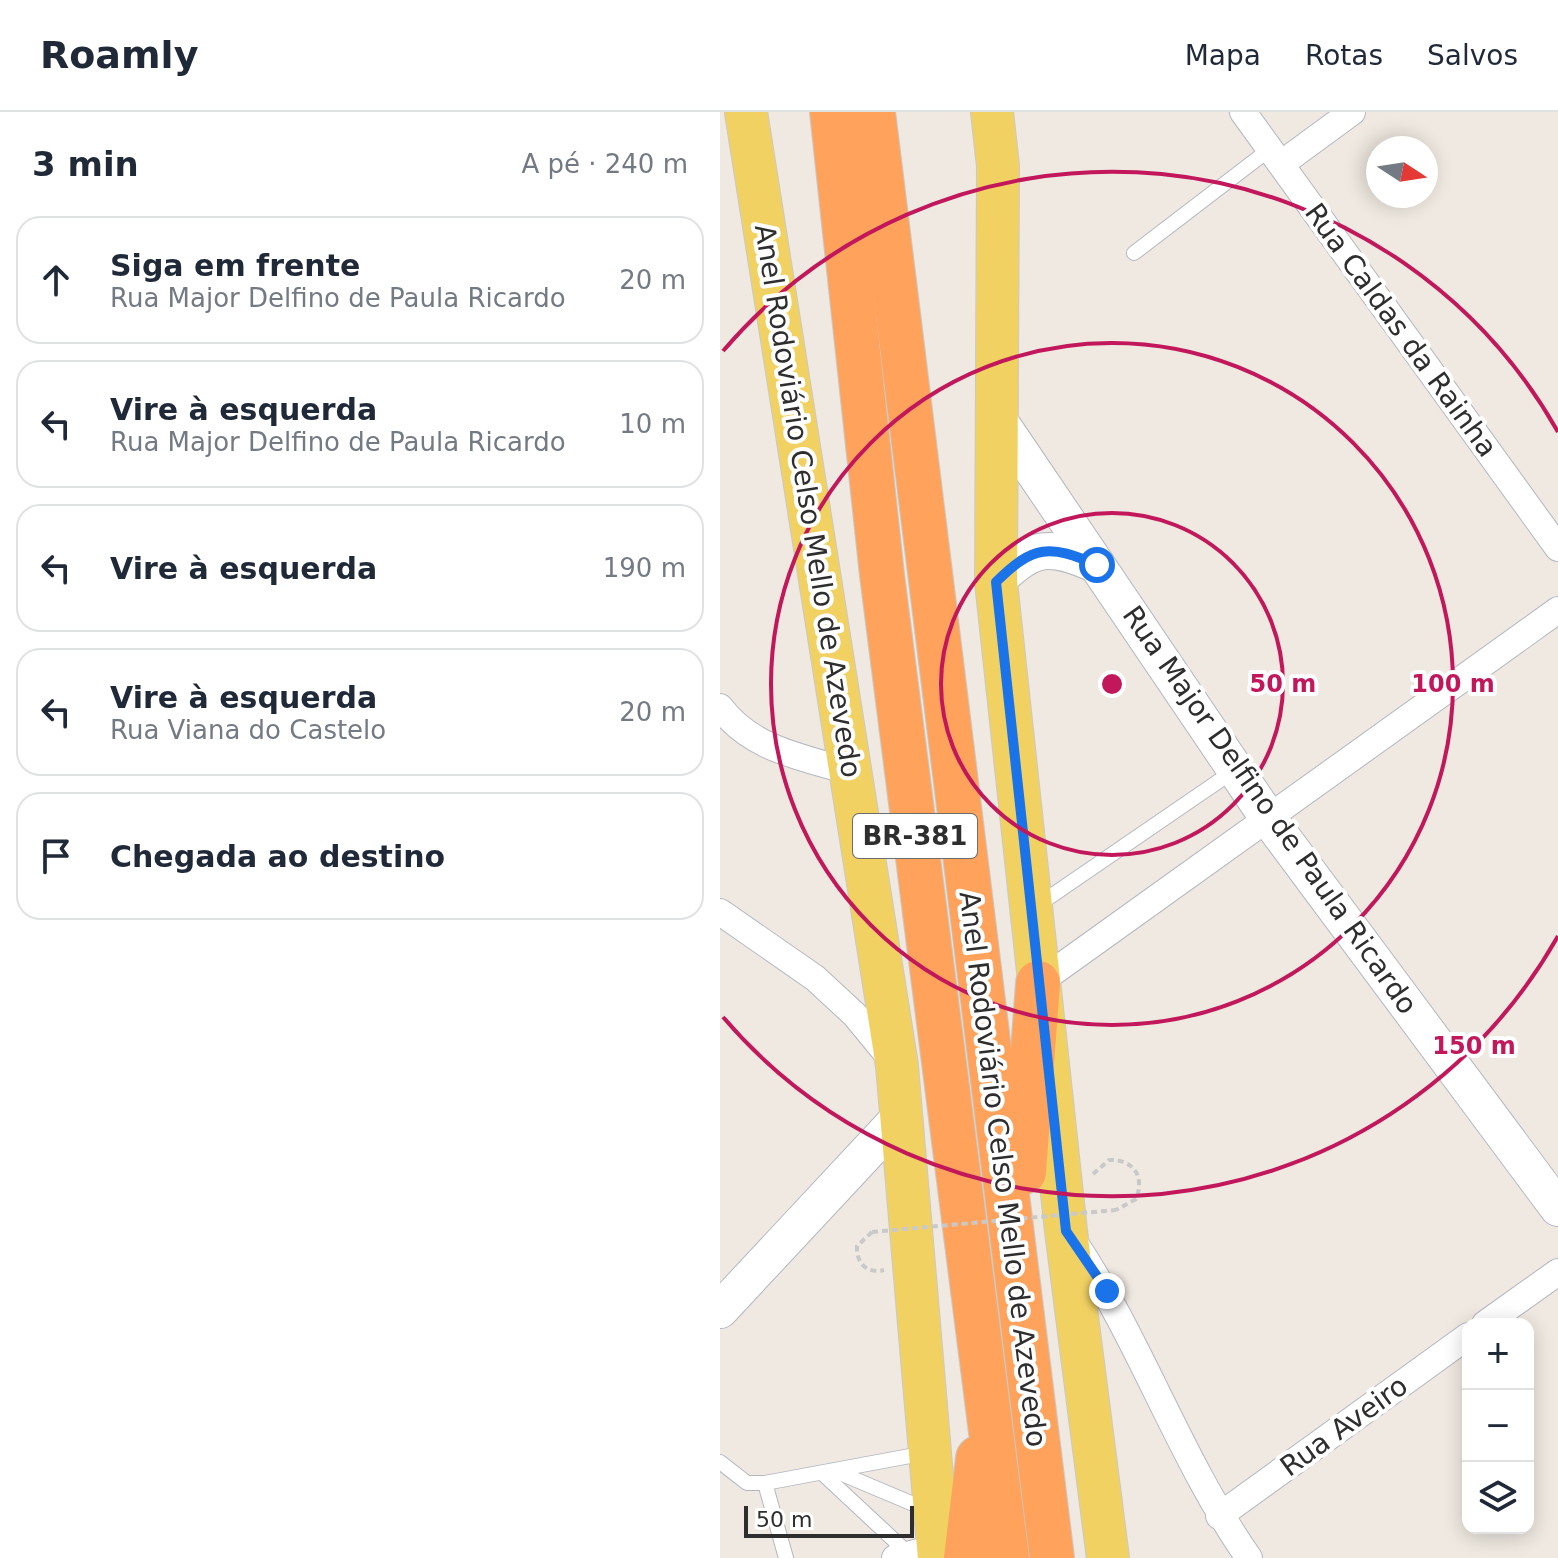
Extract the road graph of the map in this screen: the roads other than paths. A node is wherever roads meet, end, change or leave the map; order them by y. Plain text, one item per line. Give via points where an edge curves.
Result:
1 (746, 112) edge
2 (832, 112) edge
3 (873, 112) edge
4 (992, 112) edge
5 (1243, 112) edge
6 (1352, 112) edge
7 (1276, 157) junction
8 (1134, 253) dead end
9 (994, 413) junction
10 (1558, 548) edge
11 (1097, 565) junction
12 (996, 582) junction
13 (1558, 610) edge
14 (720, 707) edge
15 (1236, 770) junction
16 (851, 772) junction
17 (1268, 818) junction
18 (1029, 911) junction
19 (720, 912) edge
20 (1038, 983) junction
21 (897, 1066) junction
22 (901, 1116) junction
23 (1558, 1208) edge
24 (1085, 1219) junction
25 (1558, 1272) edge
26 (1020, 1306) junction
27 (720, 1310) edge
28 (1493, 1318) edge
29 (1462, 1340) edge
30 (985, 1376) junction
31 (929, 1453) junction
32 (720, 1462) edge
33 (828, 1472) junction
34 (765, 1483) junction
35 (1219, 1516) junction
36 (930, 1548) edge
37 (786, 1558) edge
38 (1007, 1558) edge
39 (1052, 1558) edge
40 (1108, 1558) edge
41 (1249, 1558) edge

1 - 16 main road, Anel Rodoviário Celso Mello de Azevedo
2 - 30 highway, Anel Rodoviário Celso Mello de Azevedo / BR-381 via 884,591
3 - 26 highway, Anel Rodoviário Celso Mello de Azevedo / BR-381
4 - 9 main road, Anel Rodoviário Celso Mello de Azevedo via 998,166
5 - 7 street, Rua Caldas da Rainha
6 - 7 street
7 - 8 lane
7 - 10 street, Rua Caldas da Rainha
9 - 11 street, Rua Major Delfino de Paula Ricardo
9 - 12 main road, Anel Rodoviário Celso Mello de Azevedo
11 - 12 street via 1068,552 1031,553
11 - 15 street, Rua Major Delfino de Paula Ricardo
12 - 18 main road, Anel Rodoviário Celso Mello de Azevedo
13 - 17 street
14 - 16 street via 749,738 767,747
15 - 17 street, Rua Major Delfino de Paula Ricardo
15 - 18 lane
16 - 21 main road, Anel Rodoviário Celso Mello de Azevedo
17 - 20 street
17 - 23 street, Rua Major Delfino de Paula Ricardo
18 - 20 main road, Anel Rodoviário Celso Mello de Azevedo
19 - 21 street via 815,978 855,1015
20 - 24 main road, Anel Rodoviário Celso Mello de Azevedo
20 - 26 highway via 1024,1158
21 - 22 main road, Anel Rodoviário Celso Mello de Azevedo
22 - 27 street
22 - 31 main road, Anel Rodoviário Celso Mello de Azevedo
24 - 35 street via 1107,1291
24 - 40 main road, Anel Rodoviário Celso Mello de Azevedo
25 - 28 street
26 - 39 highway, Anel Rodoviário Celso Mello de Azevedo / BR-381
29 - 35 street, Rua Aveiro
30 - 36 highway via 975,1496
30 - 38 highway, Anel Rodoviário Celso Mello de Azevedo / BR-381
31 - 33 lane
31 - 36 main road, Anel Rodoviário Celso Mello de Azevedo
32 - 34 lane via 747,1483
33 - 34 lane
33 - 36 lane
33 - 36 lane
34 - 37 lane
35 - 41 street

